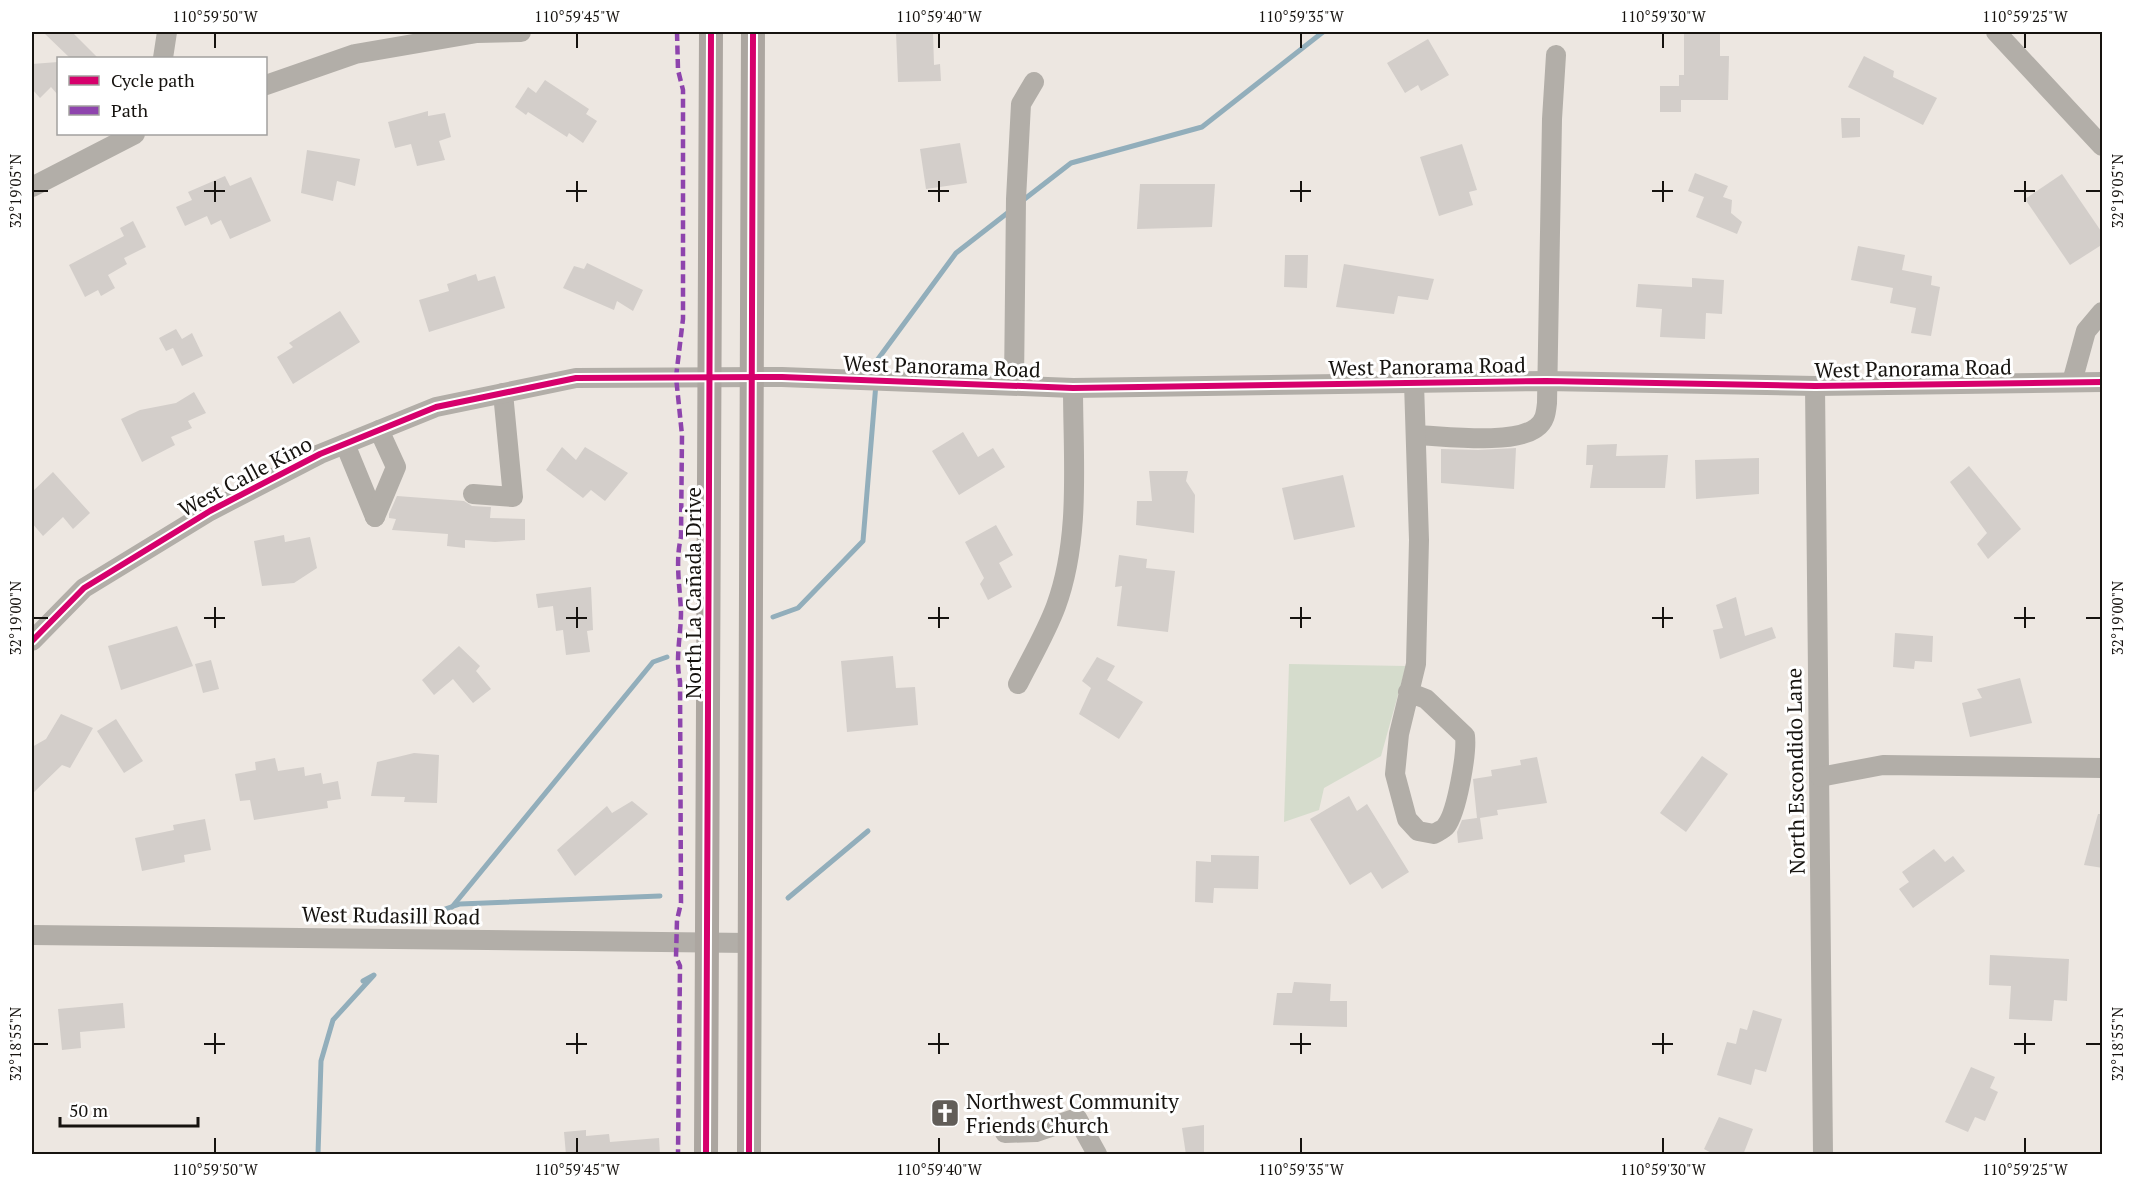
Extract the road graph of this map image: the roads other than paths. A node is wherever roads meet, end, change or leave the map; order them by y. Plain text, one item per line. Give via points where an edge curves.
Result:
1 (167, 32) edge
2 (521, 32) edge
3 (711, 32) edge
4 (753, 32) edge
5 (1996, 32) edge
6 (1556, 55) dead end
7 (163, 57) edge
8 (1034, 82) dead end
9 (267, 84) edge
10 (133, 135) edge
11 (2103, 146) edge
12 (32, 187) edge
13 (2103, 312) edge
14 (710, 376) junction
15 (752, 377) junction
16 (1546, 381) junction
17 (2072, 382) junction
18 (2103, 382) edge
19 (1414, 383) junction
20 (1014, 385) junction
21 (1815, 386) junction
22 (1073, 388) junction
23 (503, 393) junction
24 (380, 430) junction
25 (1416, 435) junction
26 (345, 444) junction
27 (473, 494) dead end
28 (32, 641) edge
29 (1018, 684) dead end
30 (1408, 692) junction
31 (2103, 768) edge
32 (1820, 777) junction
33 (32, 935) edge
34 (708, 943) junction
35 (749, 943) junction
36 (1005, 1133) dead end
37 (706, 1155) edge
38 (749, 1155) edge
39 (1097, 1155) edge
40 (1823, 1155) edge

1 - 7 street
2 - 9 street via 446,37 355,54
3 - 14 main road, North La Cañada Drive
4 - 15 main road
5 - 11 street
6 - 16 street
8 - 20 street via 1022,104 1016,199
10 - 12 street
13 - 17 street via 2086,332
14 - 15 street, West Calle Kino
14 - 23 street, West Calle Kino via 576,378
14 - 34 main road, North La Cañada Drive
15 - 20 street, West Panorama Road
15 - 35 main road
16 - 19 street, West Panorama Road
16 - 21 street, West Panorama Road
16 - 25 street via 1544,420 1522,435
17 - 18 street, West Panorama Road
17 - 21 street, West Panorama Road
19 - 22 street, West Panorama Road
19 - 25 street
20 - 22 street, West Panorama Road
21 - 32 street, North Escondido Lane
22 - 29 street via 1074,506 1068,560 1056,605
23 - 24 street, West Calle Kino via 436,407
23 - 27 street via 513,497
24 - 26 street, West Calle Kino
24 - 26 street via 396,467 375,516
25 - 30 street via 1416,664
26 - 28 street, West Calle Kino via 210,511 84,588
30 - 30 street via 1396,757 1398,791 1407,819 1418,831 1434,834 1446,826 1454,806 1465,736 1426,699
31 - 32 street via 1883,765
32 - 40 street, North Escondido Lane
33 - 34 street, West Rudasill Road
34 - 35 street, West Rudasill Road
34 - 37 main road, North La Cañada Drive
35 - 38 main road
36 - 39 street via 1036,1132 1077,1118

